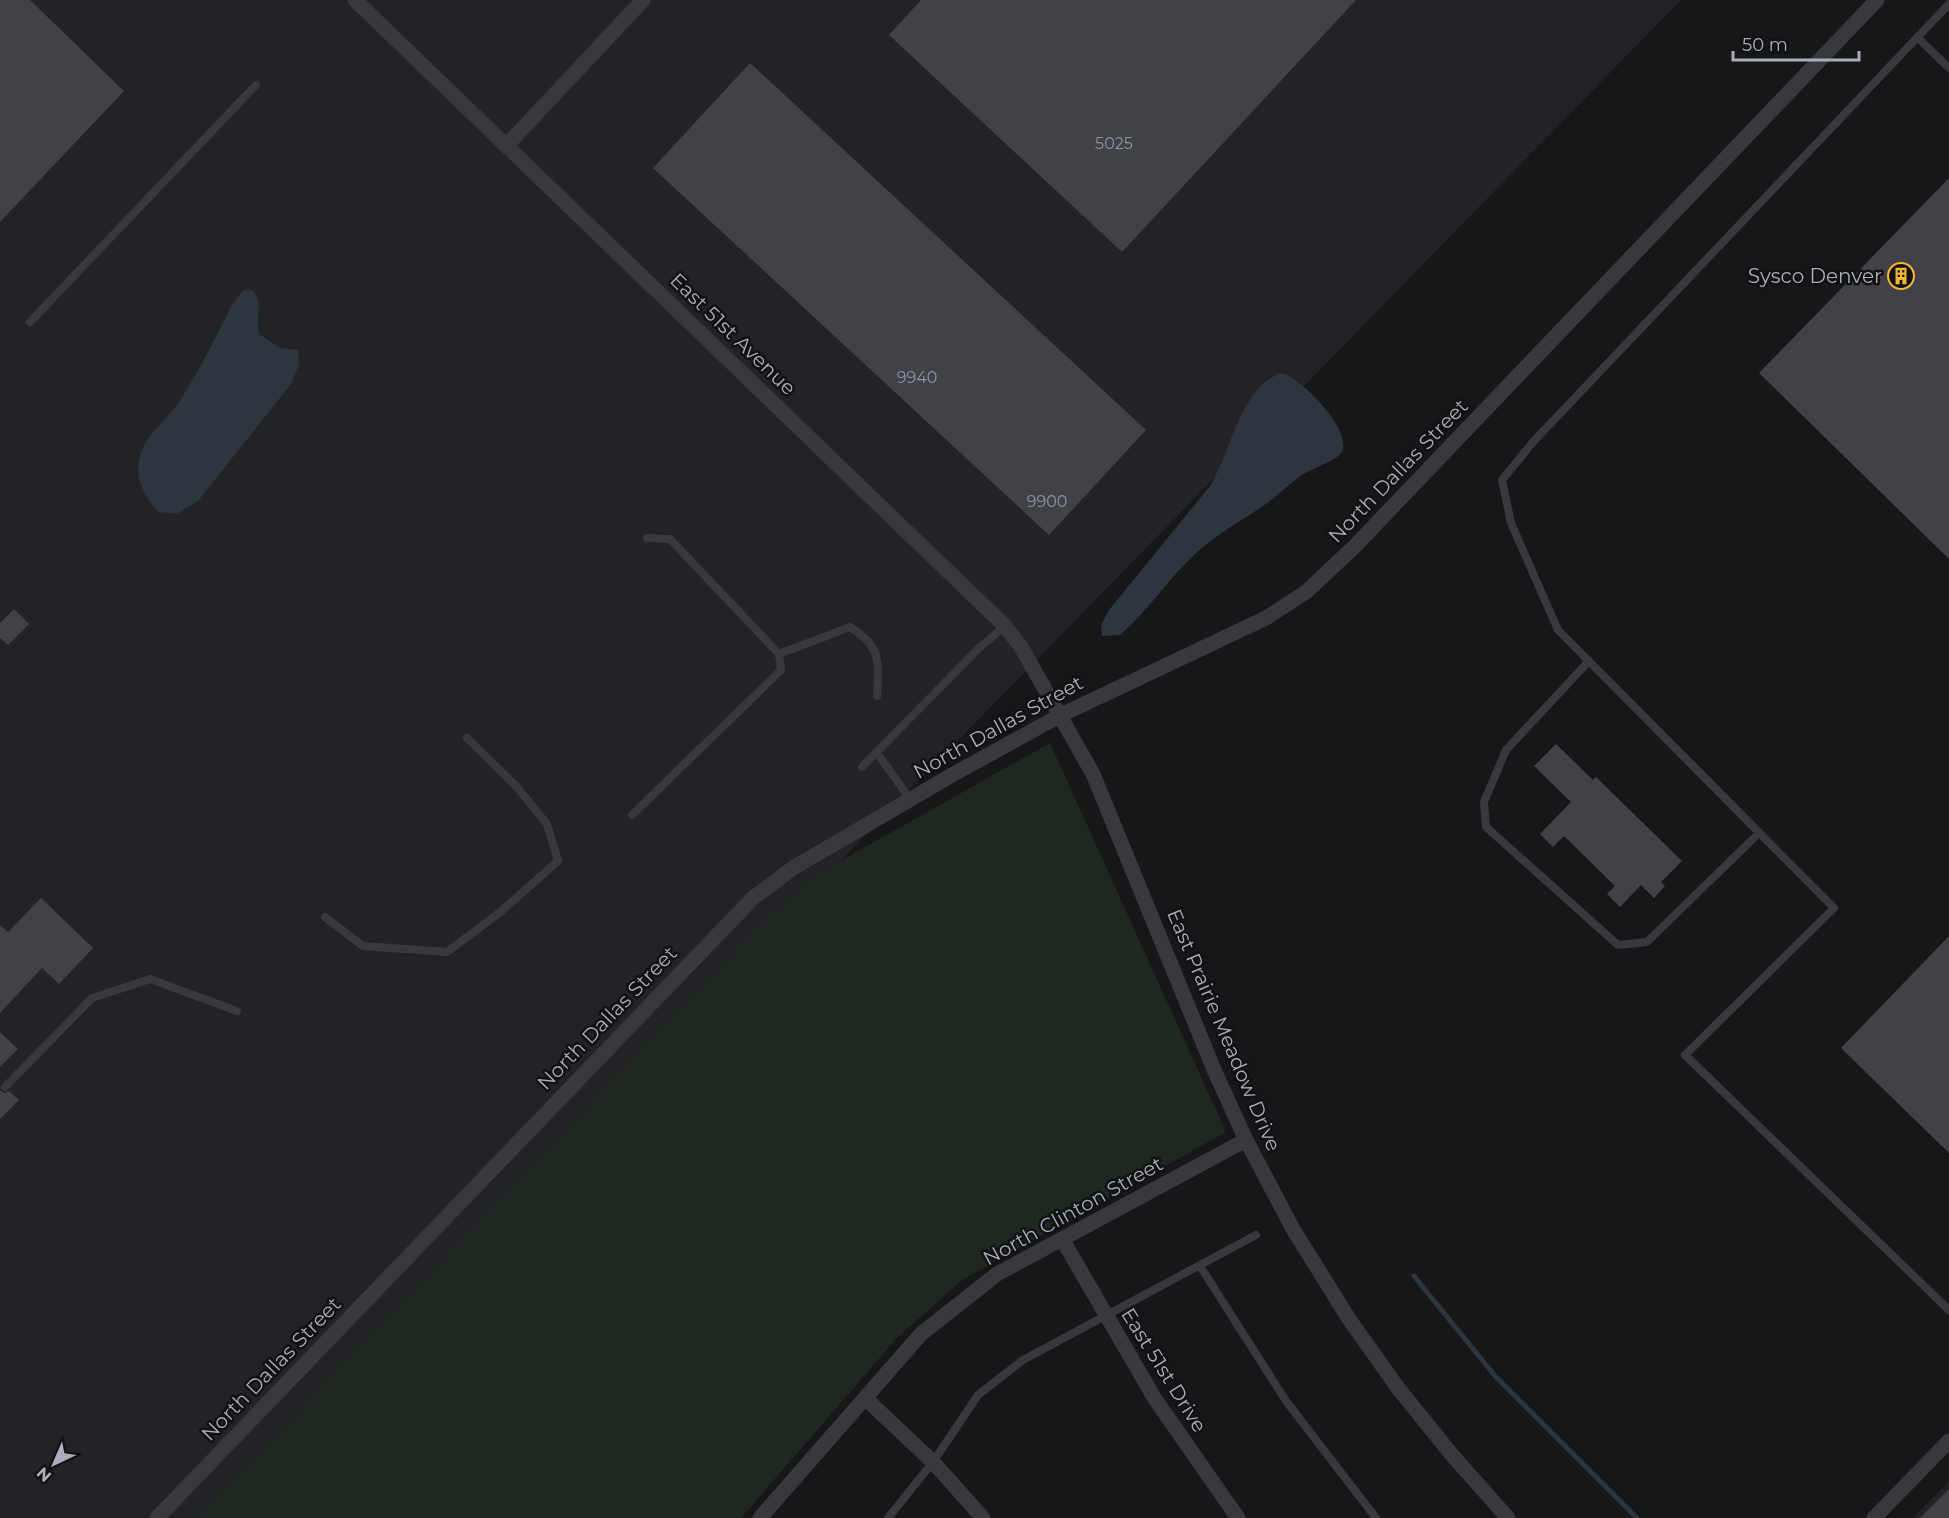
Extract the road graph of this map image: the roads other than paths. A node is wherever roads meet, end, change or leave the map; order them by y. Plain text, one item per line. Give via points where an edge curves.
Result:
1 (355, 0) edge
2 (643, 0) edge
3 (1877, 0) edge
4 (1949, 4) edge
5 (1917, 37) junction
6 (1949, 68) edge
7 (256, 85) dead end
8 (507, 145) junction
9 (30, 322) dead end
10 (647, 538) dead end
11 (1005, 626) junction
12 (779, 654) junction
13 (1589, 661) junction
14 (877, 696) dead end
15 (1061, 715) junction
16 (467, 738) dead end
17 (877, 753) junction
18 (862, 768) dead end
19 (910, 799) junction
20 (632, 815) dead end
21 (1759, 833) junction
22 (325, 917) dead end
23 (237, 1011) dead end
24 (5, 1087) dead end
25 (1246, 1140) junction
26 (1256, 1235) dead end
27 (1062, 1239) junction
28 (1200, 1266) junction
29 (1949, 1310) edge
30 (1106, 1316) junction
31 (865, 1398) junction
32 (1949, 1441) edge
33 (933, 1462) junction
34 (157, 1518) edge
35 (760, 1518) edge
36 (888, 1518) edge
37 (983, 1518) edge
38 (1238, 1518) edge
39 (1376, 1518) edge
40 (1508, 1518) edge
41 (1874, 1518) edge

1 - 8 street, East 51st Avenue
2 - 8 street
3 - 15 street, North Dallas Street via 1321,580 1266,618
4 - 5 lane
5 - 6 lane
5 - 13 lane via 1533,442 1502,480 1512,523 1558,630
7 - 9 lane
8 - 11 street, East 51st Avenue
10 - 12 lane via 670,539
11 - 15 street, East 51st Avenue
11 - 17 lane
12 - 14 lane via 850,627 863,635 879,657
12 - 20 lane via 781,670
13 - 21 lane
13 - 21 lane via 1506,750 1484,802 1486,827 1618,945 1647,942
15 - 19 street, North Dallas Street
15 - 25 street, East Prairie Meadow Drive via 1110,812
16 - 22 lane via 518,787 547,824 558,861 447,952 363,946
17 - 18 lane
17 - 19 lane
19 - 34 street, North Dallas Street via 780,876 740,909
21 - 29 lane via 1834,908 1685,1055
23 - 24 lane via 150,979 92,998
25 - 27 street, North Clinton Street
25 - 40 street, East Prairie Meadow Drive via 1299,1239 1360,1336 1416,1411
26 - 28 lane
27 - 30 street, East 51st Drive
27 - 31 street, North Clinton Street via 997,1274 921,1334
28 - 30 lane
28 - 39 lane via 1286,1401
30 - 33 lane via 1023,1359 978,1395
30 - 38 street, East 51st Drive via 1169,1420
31 - 33 street
31 - 35 street, North Clinton Street
32 - 41 street
33 - 36 lane
33 - 37 street

